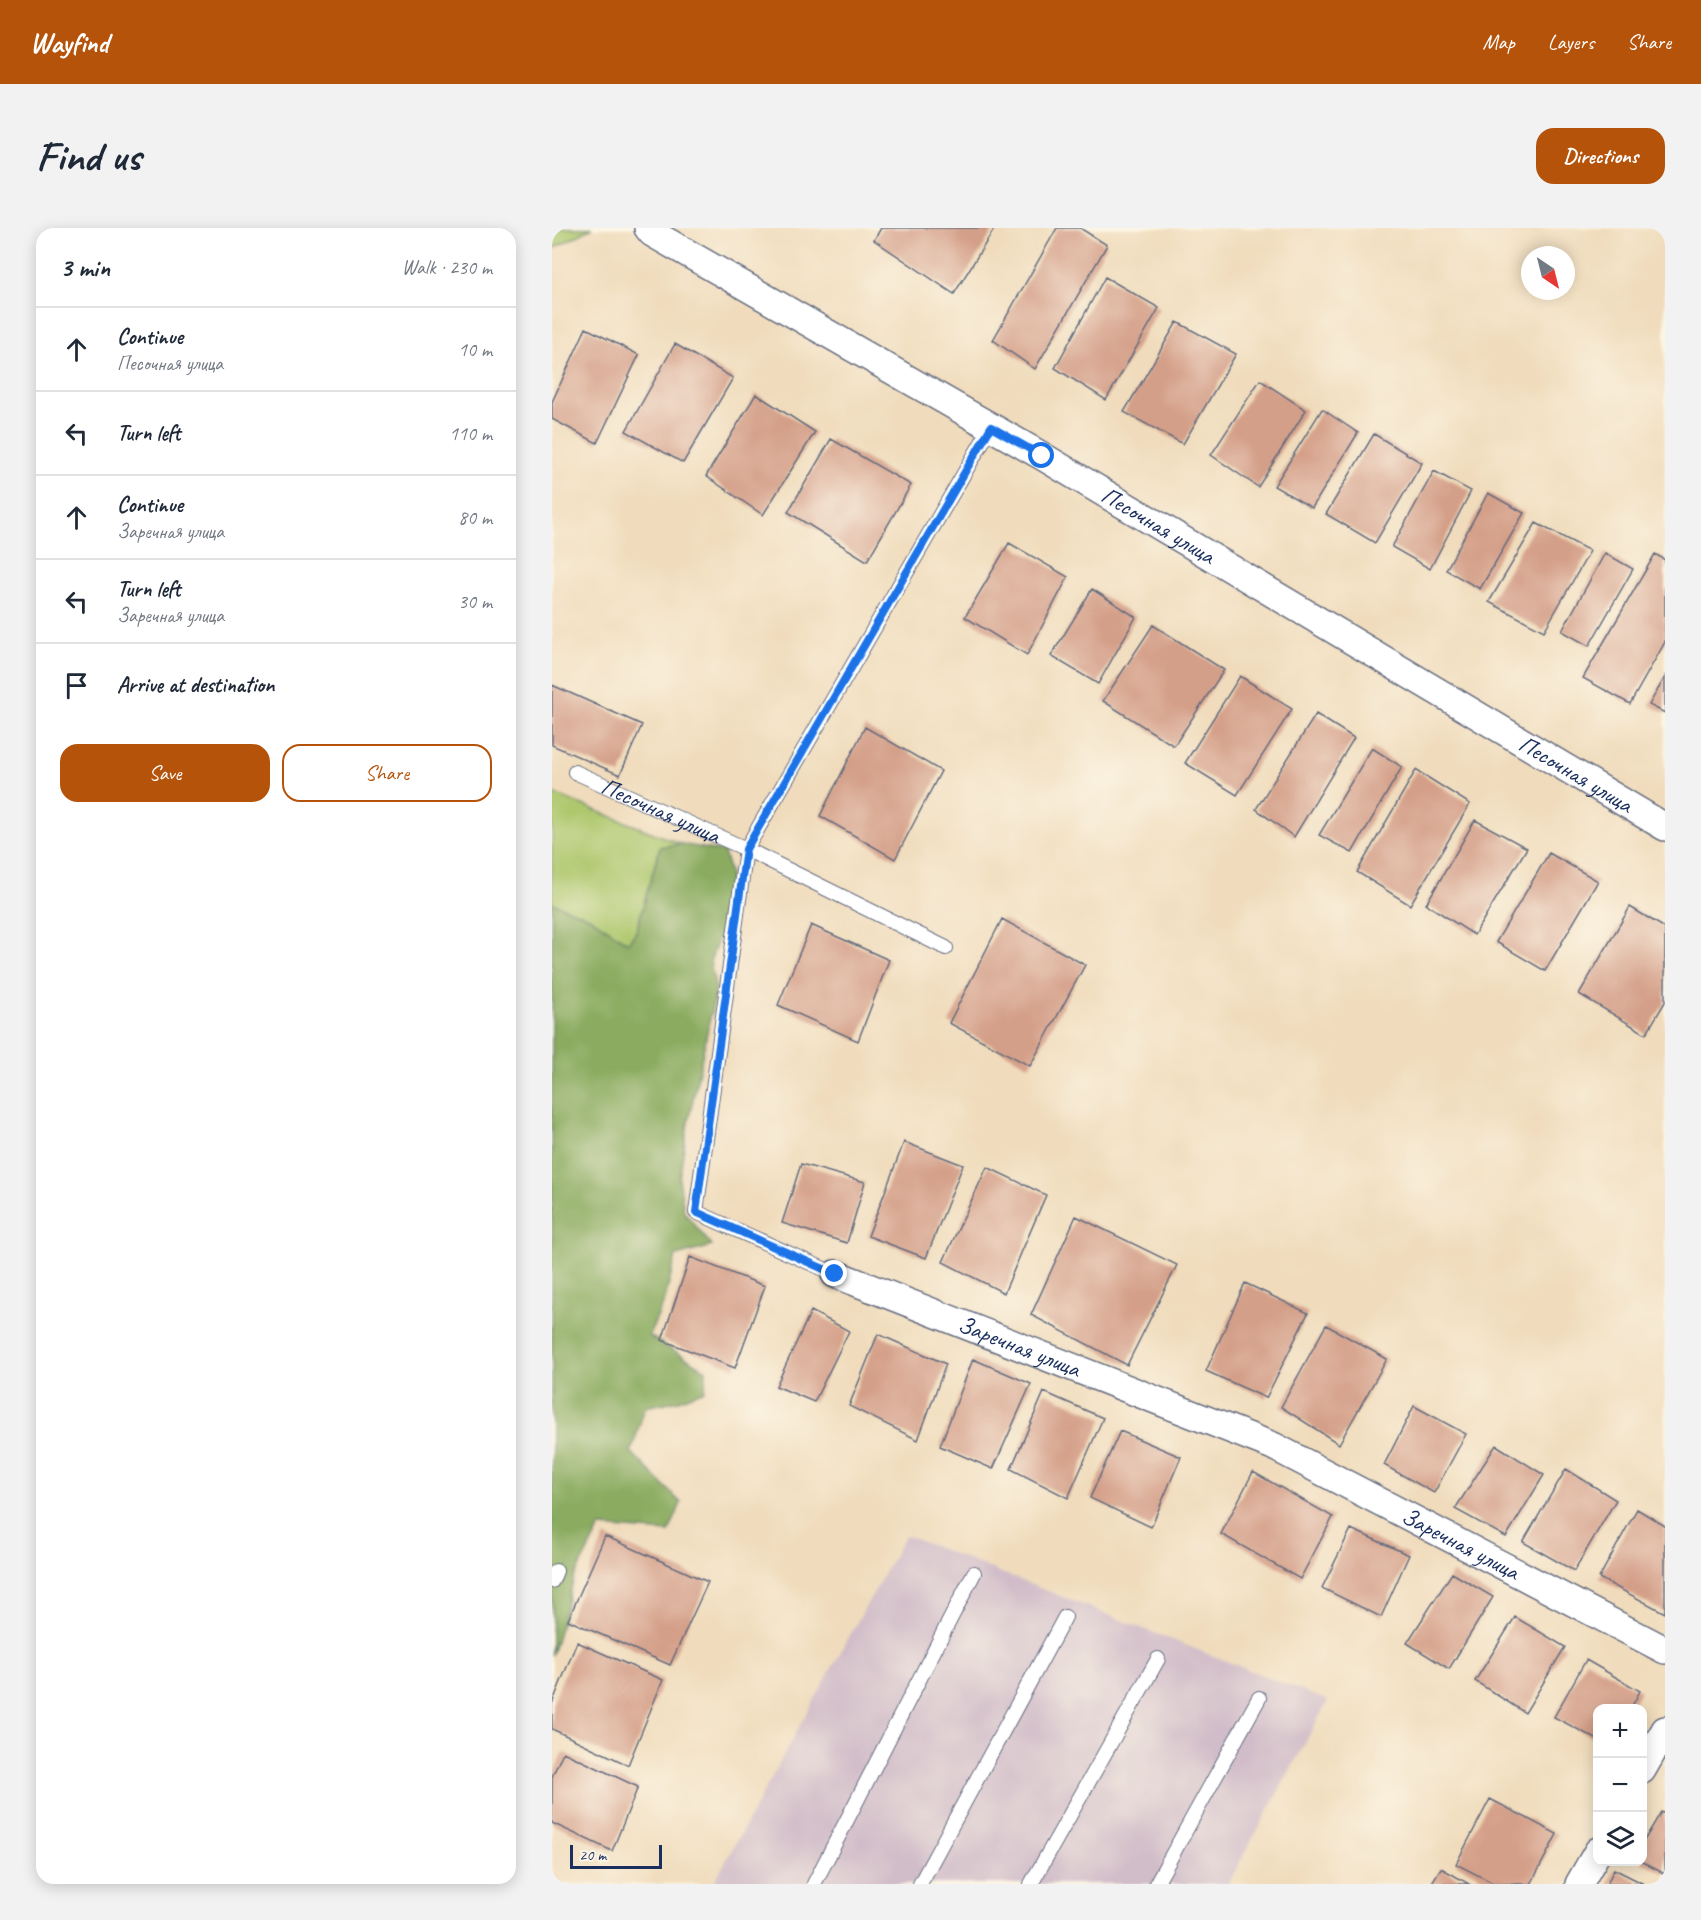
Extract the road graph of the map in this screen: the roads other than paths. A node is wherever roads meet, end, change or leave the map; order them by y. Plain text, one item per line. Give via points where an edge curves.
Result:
1 (648, 228) edge
2 (991, 427) junction
3 (575, 772) dead end
4 (1665, 827) edge
5 (746, 849) junction
6 (946, 948) dead end
7 (835, 1274) joint
8 (974, 1573) dead end
9 (1065, 1617) dead end
10 (1665, 1650) edge
11 (1158, 1659) dead end
12 (1259, 1698) dead end
13 (1665, 1730) edge
14 (1647, 1761) edge
15 (1593, 1860) edge
16 (814, 1884) edge
17 (920, 1884) edge
18 (1030, 1884) edge
19 (1156, 1884) edge
20 (1579, 1884) edge

1 - 2 street, Песочная улица
2 - 4 street, Песочная улица
2 - 5 lane
3 - 5 lane, Песочная улица
5 - 6 lane, Песочная улица
5 - 7 lane, Заречная улица via 696,1212
7 - 10 street, Заречная улица via 1273,1446
8 - 16 lane
9 - 17 lane
11 - 18 lane
12 - 19 lane
13 - 14 street
15 - 20 street

